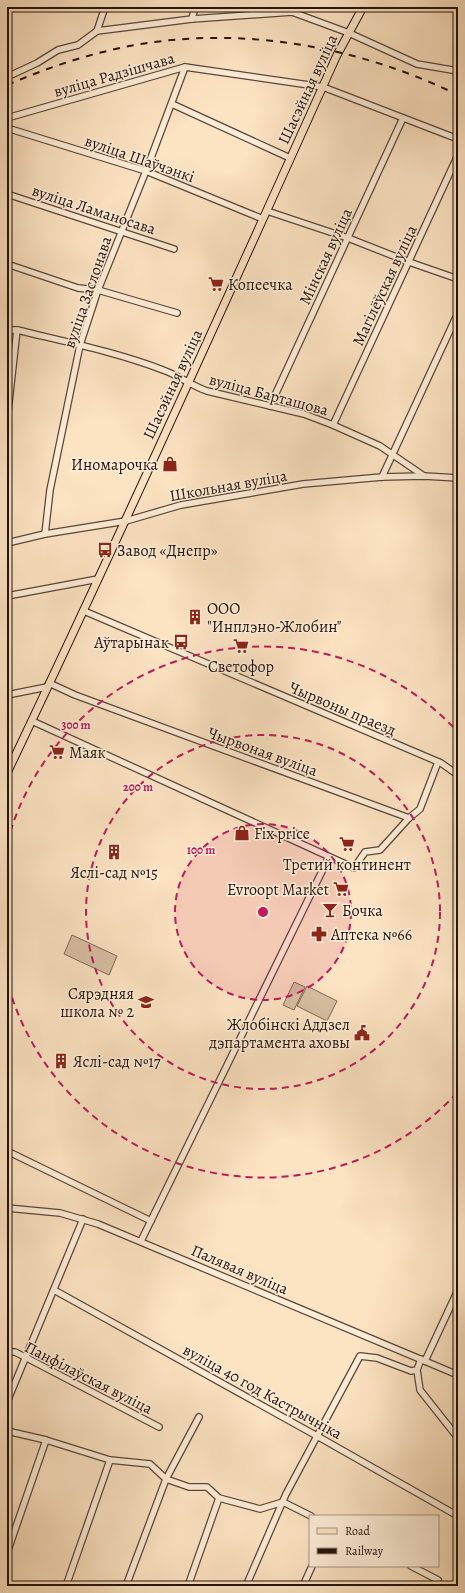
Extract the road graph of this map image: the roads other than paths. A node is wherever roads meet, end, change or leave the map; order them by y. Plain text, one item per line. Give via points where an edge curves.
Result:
1 (105, 7) edge
2 (195, 7) edge
3 (364, 7) edge
4 (293, 9) edge
5 (192, 19) junction
6 (97, 31) junction
7 (349, 33) junction
8 (184, 67) junction
9 (458, 72) edge
10 (7, 77) edge
11 (323, 87) junction
12 (172, 104) junction
13 (7, 118) edge
14 (403, 118) junction
15 (7, 128) edge
16 (458, 139) edge
17 (458, 156) edge
18 (290, 158) junction
19 (146, 171) junction
20 (7, 194) edge
21 (267, 211) junction
22 (263, 219) junction
23 (121, 232) junction
24 (348, 238) junction
25 (174, 249) dead end
26 (409, 262) junction
27 (7, 264) edge
28 (458, 279) edge
29 (98, 290) junction
30 (177, 313) dead end
31 (458, 314) edge
32 (7, 330) edge
33 (17, 330) junction
34 (80, 345) junction
35 (189, 381) junction
36 (270, 406) junction
37 (7, 420) edge
38 (333, 425) junction
39 (393, 455) junction
40 (424, 476) junction
41 (382, 477) junction
42 (458, 478) edge
43 (126, 521) junction
44 (45, 534) junction
45 (7, 543) edge
46 (98, 580) junction
47 (7, 596) edge
48 (84, 611) junction
49 (48, 685) junction
50 (7, 694) edge
51 (32, 721) junction
52 (438, 762) junction
53 (7, 773) edge
54 (458, 775) edge
55 (409, 818) junction
56 (329, 857) junction
57 (7, 1151) edge
58 (7, 1208) edge
59 (83, 1219) junction
60 (151, 1221) junction
61 (141, 1242) junction
62 (54, 1290) junction
63 (458, 1290) edge
64 (7, 1352) edge
65 (25, 1357) junction
66 (423, 1360) junction
67 (417, 1370) junction
68 (458, 1375) edge
69 (7, 1402) edge
70 (199, 1417) dead end
71 (159, 1427) dead end
72 (7, 1432) edge
73 (317, 1436) junction
74 (458, 1438) edge
75 (46, 1440) junction
76 (110, 1460) junction
77 (166, 1479) junction
78 (219, 1498) junction
79 (283, 1502) junction
80 (309, 1515) edge
81 (458, 1516) edge
82 (7, 1553) edge
83 (312, 1567) edge
84 (413, 1567) edge
85 (438, 1580) dead end
86 (66, 1586) edge
87 (126, 1586) edge
88 (188, 1586) edge
89 (246, 1586) edge
90 (303, 1586) edge

1 - 6 street
2 - 5 street
3 - 7 main road, Шасэйная вуліца
4 - 5 street
4 - 7 street
5 - 6 street
6 - 10 street via 78,44 58,50
7 - 9 street via 417,64
7 - 11 main road, Шасэйная вуліца
8 - 11 street, вуліца Радзішчава
8 - 12 street, вуліца Заслонава
8 - 13 street, вуліца Радзішчава
11 - 14 street, вуліца Радзішчава
11 - 18 main road, Шасэйная вуліца
12 - 18 street
12 - 19 street, вуліца Заслонава
14 - 16 street, вуліца Радзішчава
14 - 24 street, Мінская вуліца
15 - 19 street, вуліца Шаўчэнкі
17 - 26 street, Магілёўская вуліца
18 - 21 main road, Шасэйная вуліца
19 - 22 street, вуліца Шаўчэнкі
19 - 23 street, вуліца Заслонава
20 - 23 street, вуліца Ламаносава
21 - 22 main road, Шасэйная вуліца
21 - 24 street
22 - 35 main road, Шасэйная вуліца
23 - 25 street, вуліца Ламаносава
23 - 29 street, вуліца Заслонава
24 - 26 street
24 - 36 street, Мінская вуліца
26 - 28 street
26 - 38 street, Магілёўская вуліца
27 - 29 street via 78,288
29 - 30 street
29 - 34 street, вуліца Заслонава
31 - 39 street
32 - 33 street, вуліца Барташова
33 - 34 street, вуліца Барташова
33 - 37 street
34 - 35 street, вуліца Барташова via 164,370
34 - 44 street, вуліца Заслонава via 50,490
35 - 36 street, вуліца Барташова via 207,391
35 - 43 main road, Шасэйная вуліца
36 - 38 street, вуліца Барташова via 304,414
38 - 39 street, вуліца Барташова via 380,446
39 - 40 street, вуліца Барташова
39 - 41 street
40 - 41 street, Школьная вуліца
40 - 42 street, Школьная вуліца
41 - 43 street, Школьная вуліца via 263,490 181,505
43 - 44 street, Школьная вуліца
43 - 46 main road, Шасэйная вуліца
44 - 45 street, Школьная вуліца
46 - 47 street
46 - 48 main road, Шасэйная вуліца
48 - 49 main road, Шасэйная вуліца
48 - 52 street, Чырвоны праезд
49 - 50 street
49 - 51 main road, Шасэйная вуліца
49 - 55 street, Чырвоная вуліца
51 - 53 main road, Шасэйная вуліца
51 - 56 street
52 - 54 street, Чырвоны праезд
52 - 55 street via 420,809
55 - 56 street via 380,850 365,852 354,868
56 - 60 street
57 - 60 street
58 - 59 street, Палявая вуліца via 60,1213
59 - 61 street, Палявая вуліца
59 - 62 street
60 - 61 street
61 - 66 street, Палявая вуліца
62 - 65 street
62 - 73 street, вуліца 40 год Кастрычніка
63 - 66 street
64 - 65 street, Панфілаўская вуліца via 16,1352
65 - 69 street
65 - 71 street, Панфілаўская вуліца
66 - 67 street
66 - 68 street, Палявая вуліца
67 - 73 street via 411,1371 377,1358 360,1356
67 - 74 street via 420,1390
70 - 77 street
72 - 75 street
73 - 79 street
73 - 81 street, вуліца 40 год Кастрычніка
75 - 76 street
75 - 82 street
76 - 77 street via 150,1464
76 - 86 street
77 - 78 street via 189,1487 207,1487
77 - 87 street
78 - 79 street via 260,1509
78 - 88 street
79 - 80 street
79 - 89 street
83 - 90 street
84 - 85 street

